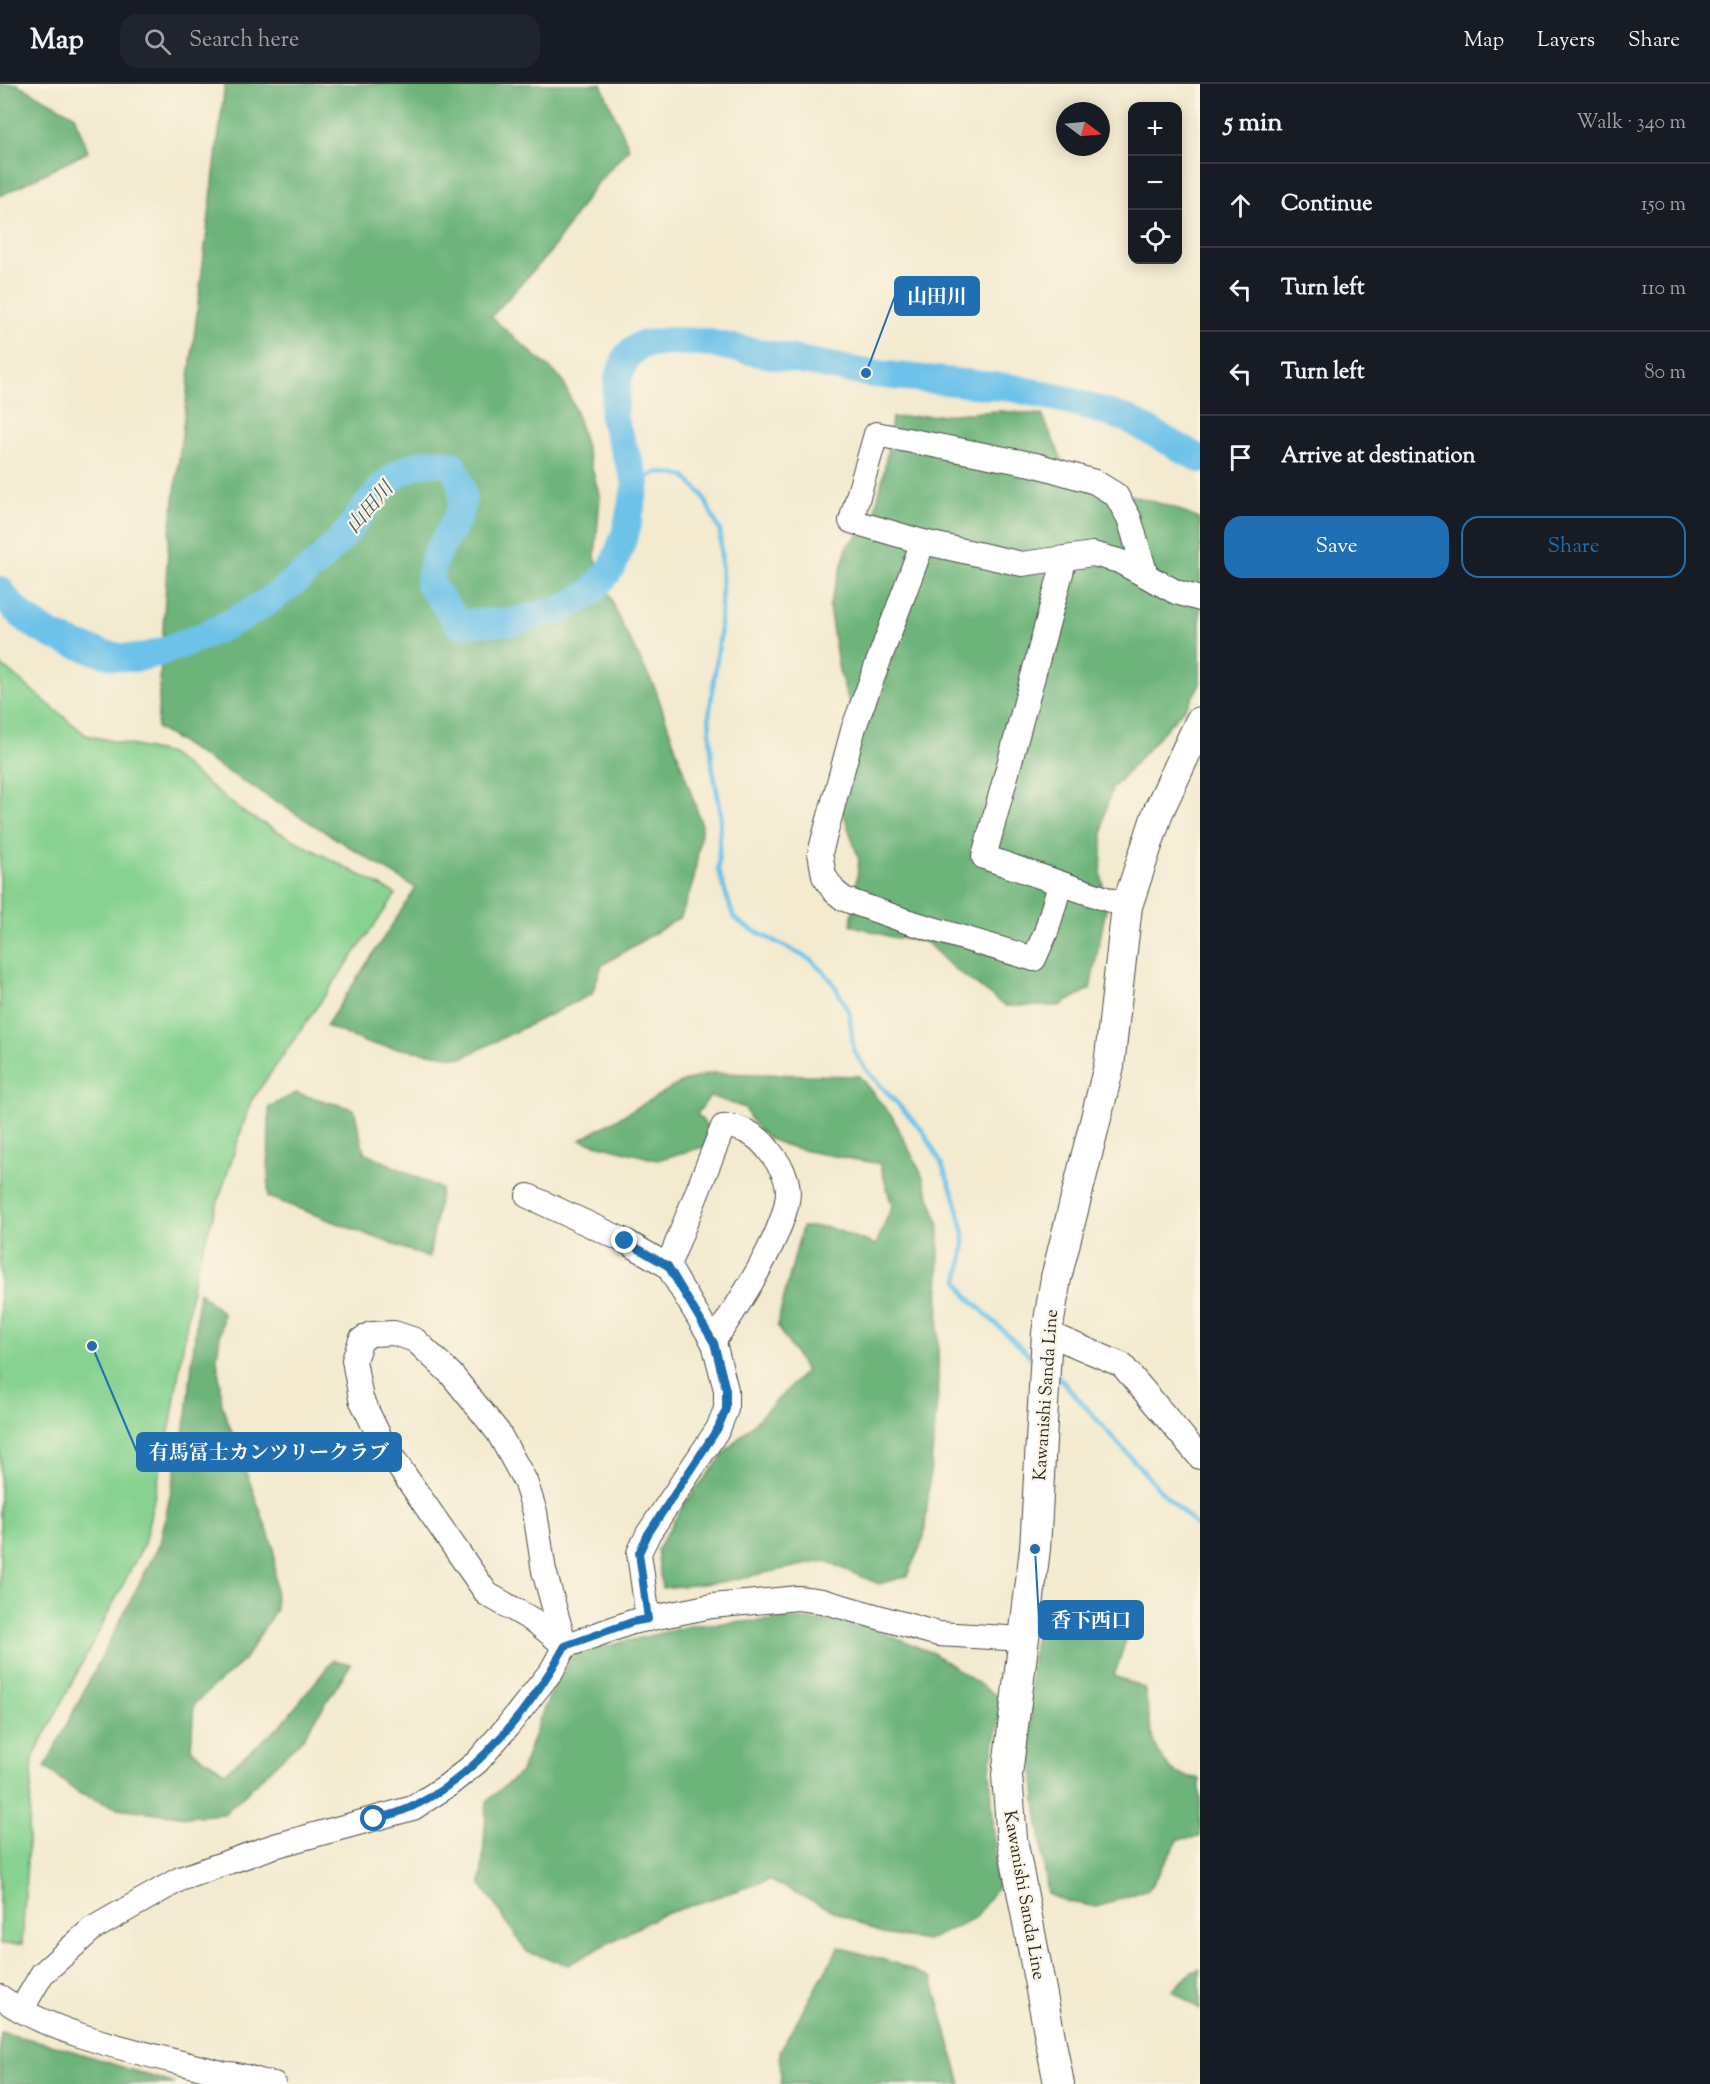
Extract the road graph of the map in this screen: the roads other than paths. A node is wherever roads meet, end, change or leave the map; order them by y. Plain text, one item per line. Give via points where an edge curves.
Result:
1 (923, 542) junction
2 (1065, 558) junction
3 (1146, 575) junction
4 (1200, 599) edge
5 (1200, 722) edge
6 (1060, 885) junction
7 (1127, 906) junction
8 (528, 1196) dead end
9 (668, 1266) junction
10 (713, 1342) junction
11 (1046, 1353) junction
12 (1200, 1457) edge
13 (648, 1619) junction
14 (1025, 1639) junction
15 (565, 1646) junction
16 (0, 1997) edge
17 (21, 2010) junction
18 (274, 2084) edge
19 (1059, 2084) edge

1 - 2 street via 1022,564
1 - 3 street via 851,521 876,434 1036,465 1095,482 1116,495 1129,518
1 - 6 street via 852,736 820,853 824,876 844,898 1034,959
2 - 3 street via 1093,554 1119,561
2 - 6 street via 984,857
3 - 4 street via 1176,592
5 - 7 main road, Kawanishi Sanda Line via 1158,812
6 - 7 street
7 - 11 main road, Kawanishi Sanda Line via 1109,1066 1056,1278
8 - 9 street via 625,1241
9 - 10 street
9 - 10 street via 723,1127 733,1126 760,1140 783,1168 788,1192 763,1259
10 - 13 street via 726,1390 726,1409 639,1553
11 - 12 street via 1122,1365
11 - 14 main road, Kawanishi Sanda Line via 1035,1549
13 - 14 street via 712,1606 798,1598 822,1601 938,1634
13 - 15 street
14 - 19 main road, Kawanishi Sanda Line via 1014,1707 1008,1786 1012,1839
15 - 15 street via 536,1622 487,1594 383,1444 356,1380 354,1360 362,1340 371,1334 394,1333 415,1340 451,1374 498,1432 525,1481 535,1512 544,1570
15 - 17 street via 552,1670 477,1761 413,1808 274,1845 180,1879 92,1929 42,1974
16 - 17 street
17 - 18 street via 70,2031

